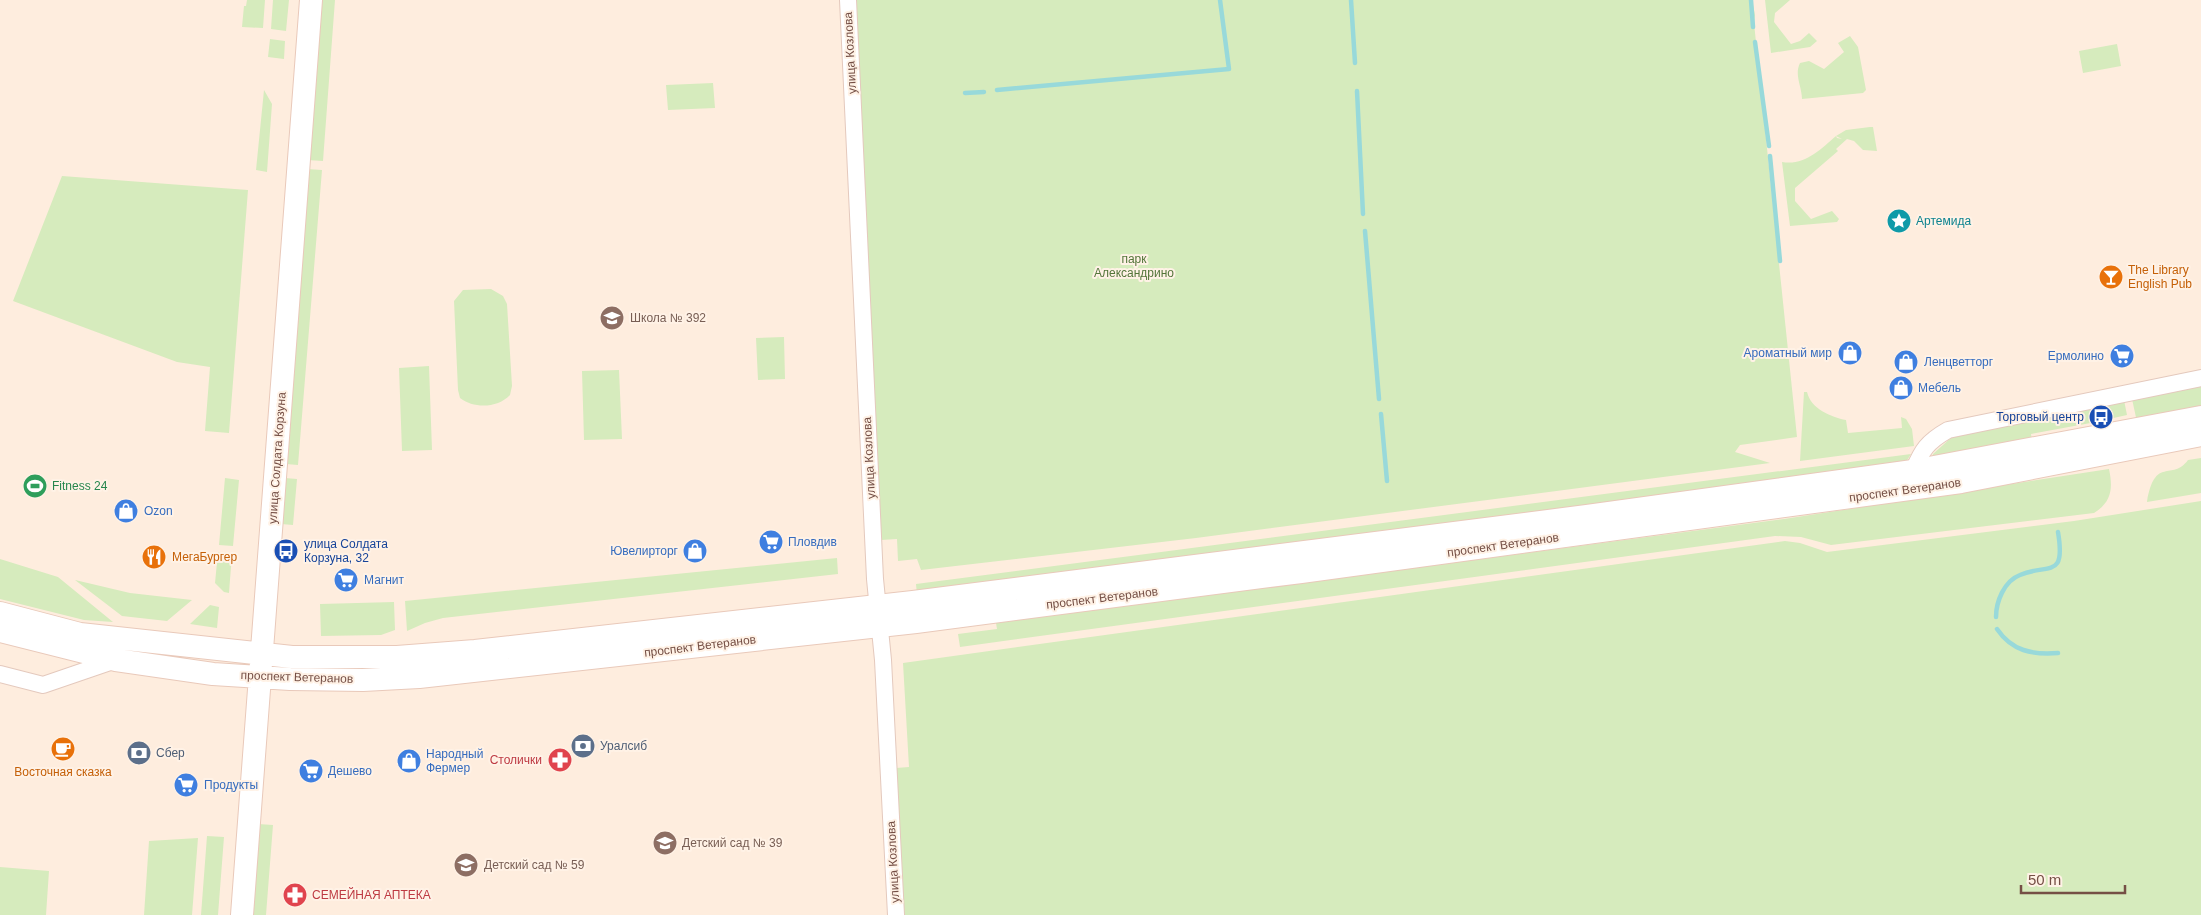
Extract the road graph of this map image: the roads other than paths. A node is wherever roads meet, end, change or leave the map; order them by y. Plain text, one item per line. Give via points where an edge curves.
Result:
1 (296, 0) edge
2 (311, 0) edge
3 (848, 0) edge
4 (2201, 378) edge
5 (2201, 417) edge
6 (2201, 435) edge
7 (1912, 471) junction
8 (0, 613) edge
9 (879, 615) junction
10 (0, 631) edge
11 (255, 654) junction
12 (116, 660) junction
13 (0, 674) edge
14 (253, 677) junction
15 (228, 915) edge
16 (242, 915) edge
17 (896, 915) edge

1 - 11 main road, улица Солдата Корзуна
2 - 11 main road, улица Солдата Корзуна
3 - 9 street, улица Козлова
4 - 7 street via 1948,430 1922,449
5 - 7 main road, проспект Ветеранов
6 - 9 main road, проспект Ветеранов via 1951,484 1301,572
7 - 9 main road, проспект Ветеранов
8 - 11 main road, проспект Ветеранов via 80,634
9 - 11 main road, проспект Ветеранов via 397,657
9 - 14 main road, проспект Ветеранов via 419,677 364,680
9 - 17 street, улица Козлова
10 - 12 main road, проспект Ветеранов
11 - 14 main road, улица Солдата Корзуна
12 - 13 street via 43,685
12 - 14 main road, проспект Ветеранов
14 - 15 main road, улица Солдата Корзуна
14 - 16 main road, улица Солдата Корзуна

